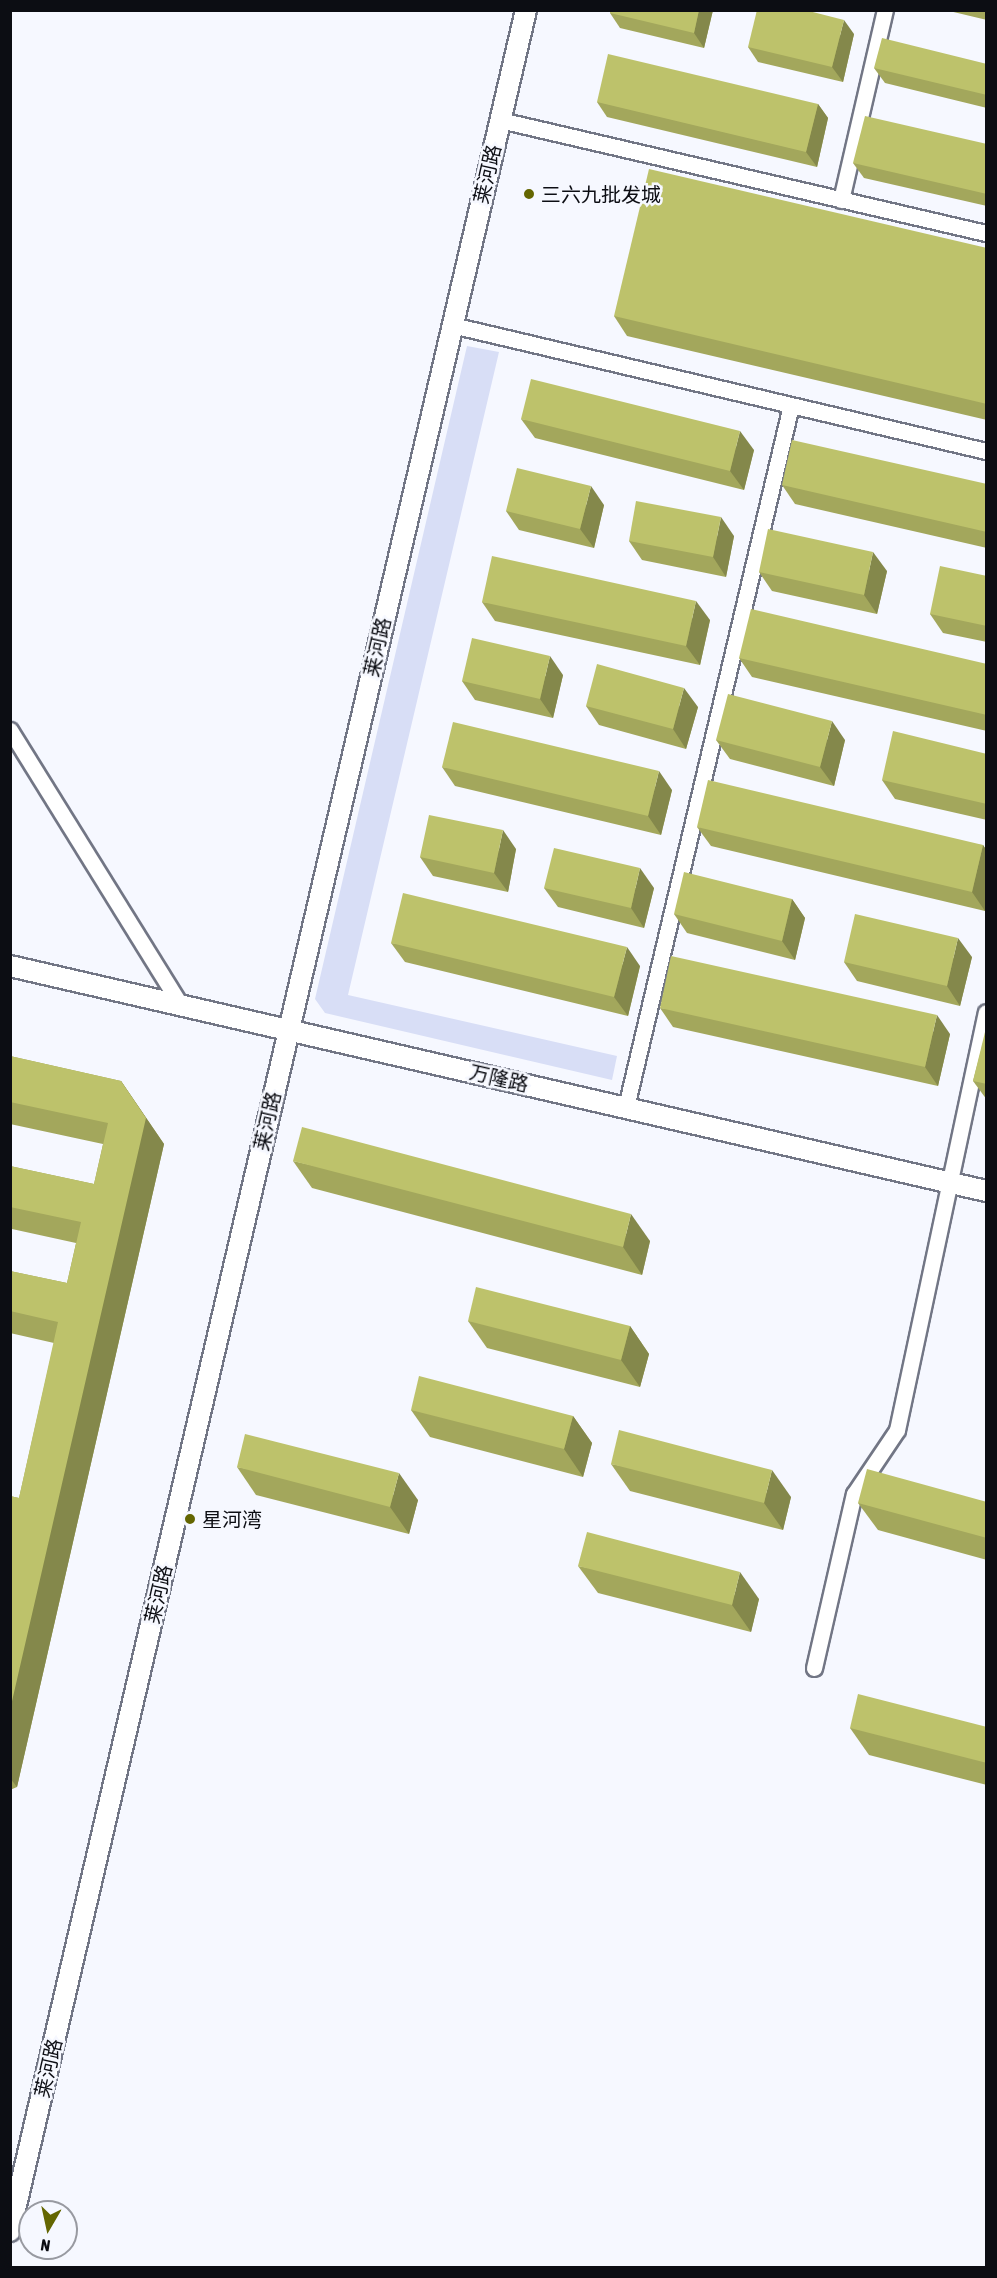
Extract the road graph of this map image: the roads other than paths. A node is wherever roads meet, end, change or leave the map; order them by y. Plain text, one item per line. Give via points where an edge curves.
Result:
1 (525, 10) edge
2 (885, 10) edge
3 (500, 120) junction
4 (841, 200) junction
5 (987, 233) edge
6 (452, 326) junction
7 (791, 405) junction
8 (987, 451) edge
9 (10, 730) edge
10 (10, 966) edge
11 (180, 1004) junction
12 (987, 1012) edge
13 (288, 1029) junction
14 (626, 1107) junction
15 (947, 1182) junction
16 (987, 1191) edge
17 (814, 1668) dead end
18 (10, 2231) edge

1 - 3 street, 莱河路
2 - 4 street
3 - 4 street
3 - 6 street, 莱河路
4 - 5 street
6 - 7 street
6 - 13 street, 莱河路
7 - 8 street
7 - 14 street
9 - 11 street
10 - 11 street, 万隆路
11 - 13 street, 万隆路
12 - 15 street
13 - 14 street, 万隆路
13 - 18 street, 莱河路
14 - 15 street, 万隆路
15 - 16 street, 万隆路
15 - 17 street via 897,1430 854,1494

